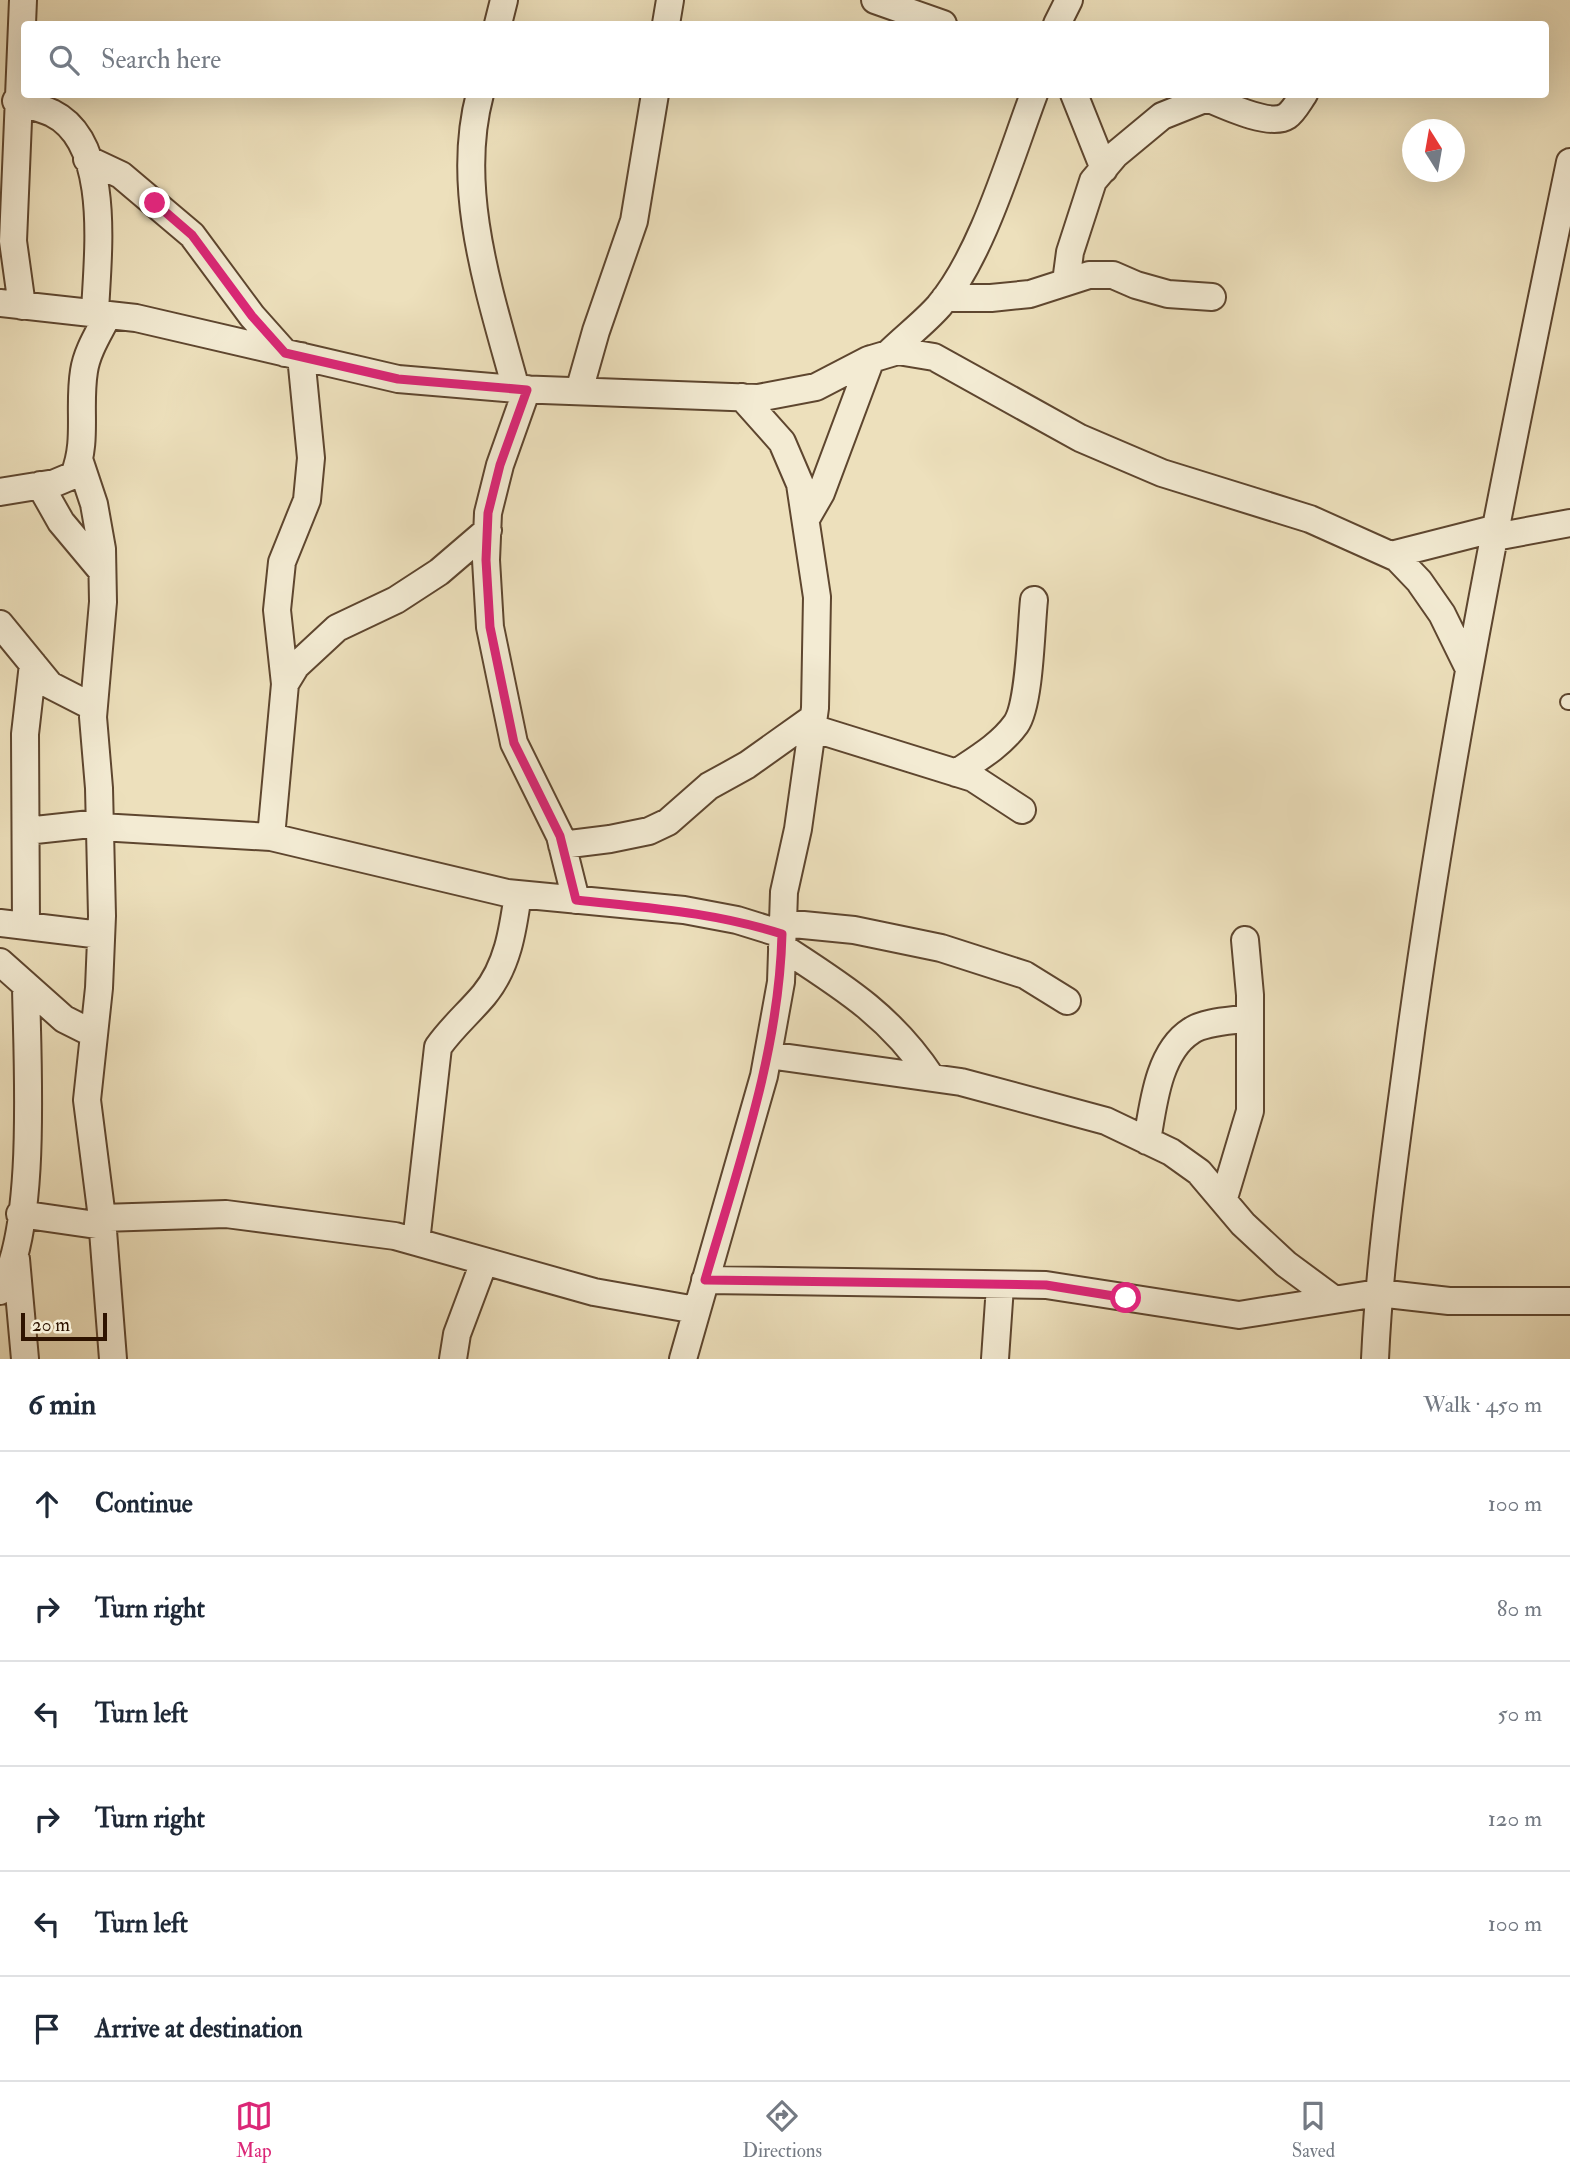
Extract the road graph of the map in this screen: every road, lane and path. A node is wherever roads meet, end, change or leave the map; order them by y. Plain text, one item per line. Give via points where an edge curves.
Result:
1 (23, 0) edge
2 (504, 0) edge
3 (670, 0) edge
4 (875, 0) edge
5 (1069, 0) edge
6 (22, 21) edge
7 (499, 21) edge
8 (666, 21) edge
9 (934, 21) edge
10 (1058, 21) edge
11 (21, 29) edge
12 (479, 98) edge
13 (654, 98) edge
14 (1032, 98) edge
15 (1076, 98) edge
16 (1199, 98) edge
17 (1208, 98) edge
18 (1301, 98) edge
19 (16, 101) junction
20 (87, 159) junction
21 (1570, 162) edge
22 (1104, 169) junction
23 (1066, 282) junction
24 (1212, 297) dead end
25 (945, 298) junction
26 (11, 305) edge
27 (102, 314) junction
28 (293, 354) junction
29 (879, 357) junction
30 (521, 389) junction
31 (579, 391) junction
32 (742, 397) junction
33 (79, 462) junction
34 (40, 485) junction
35 (0, 492) edge
36 (806, 519) junction
37 (1570, 523) edge
38 (488, 530) junction
39 (1496, 533) junction
40 (1391, 555) junction
41 (102, 572) junction
42 (1034, 600) dead end
43 (0, 624) edge
44 (33, 664) junction
45 (1469, 669) junction
46 (285, 684) junction
47 (93, 707) junction
48 (813, 723) junction
49 (956, 773) junction
50 (1022, 810) dead end
51 (100, 825) junction
52 (26, 831) junction
53 (271, 837) junction
54 (562, 845) junction
55 (517, 894) junction
56 (576, 900) junction
57 (13, 925) edge
58 (101, 935) junction
59 (782, 935) junction
60 (1245, 940) dead end
61 (0, 962) edge
62 (26, 986) junction
63 (1067, 1001) dead end
64 (1250, 1018) junction
65 (94, 1034) junction
66 (768, 1055) junction
67 (930, 1077) junction
68 (1147, 1141) junction
69 (1224, 1198) junction
70 (20, 1213) junction
71 (102, 1222) junction
72 (416, 1242) junction
73 (15, 1247) junction
74 (484, 1262) junction
75 (705, 1280) junction
76 (1000, 1286) junction
77 (0, 1291) edge
78 (1378, 1293) junction
79 (1332, 1298) junction
80 (1570, 1301) edge
81 (696, 1310) junction
82 (25, 1359) edge
83 (113, 1359) edge
84 (453, 1359) edge
85 (683, 1359) edge
86 (995, 1359) edge
87 (1375, 1359) edge

1 - 6 street
2 - 7 street
3 - 8 street
4 - 9 street
5 - 10 street
11 - 19 street
12 - 30 street via 472,197 491,297
13 - 31 street via 634,221
14 - 25 street via 976,246
15 - 22 street
16 - 22 street via 1162,116
17 - 18 street via 1279,120 1289,115
19 - 20 street via 53,113 71,128
19 - 26 street
20 - 27 street via 99,207
20 - 28 street via 121,175 192,235 252,316
21 - 39 street
22 - 23 street via 1093,181 1070,252
23 - 24 street via 1089,275 1113,275 1168,294
23 - 25 street via 1030,294
25 - 29 street
26 - 27 street
27 - 28 street
27 - 33 street via 84,370 83,453
28 - 30 street via 398,379
28 - 46 street via 312,458 307,499 282,562 277,610
29 - 32 street via 816,387
29 - 36 street
29 - 40 street via 898,351 933,357 1027,411 1127,458 1310,519
30 - 31 street
30 - 38 street via 488,513
31 - 32 street
32 - 36 street via 782,442 800,484
33 - 34 street via 74,475
33 - 41 street via 94,504
34 - 35 street
34 - 41 street via 61,522
36 - 48 street via 817,597
37 - 39 street
38 - 46 street via 407,593 337,628 296,666
38 - 54 street via 490,627 514,743
39 - 40 street
39 - 45 street
40 - 45 street via 1419,581 1442,614
41 - 47 street
42 - 49 street via 1017,723 990,750
43 - 44 street
44 - 47 street via 50,685
44 - 52 street via 25,734
45 - 78 street via 1423,943
46 - 53 street
47 - 51 street
48 - 49 street
48 - 54 street via 709,786 668,822 649,831
48 - 59 street via 784,892
49 - 50 street via 973,778
51 - 52 street
51 - 53 street
51 - 58 street
52 - 57 street
53 - 55 street
54 - 56 street
55 - 56 street
55 - 72 street via 512,937 502,965 485,994 456,1021 438,1047
56 - 59 street via 684,910
57 - 58 street
58 - 65 street
59 - 63 street via 854,930 942,948 1024,975
59 - 66 street
59 - 67 street via 882,1016
60 - 64 street
61 - 62 street
62 - 65 street via 64,1019
62 - 70 street via 27,1149
64 - 68 street via 1192,1029 1178,1042 1166,1063
64 - 69 street via 1250,1111
65 - 71 street via 87,1100
66 - 67 street
66 - 75 street
67 - 68 street via 1106,1121
68 - 69 street via 1199,1172
69 - 79 street via 1243,1224 1286,1264
70 - 71 street
70 - 73 street
71 - 72 street via 226,1214
71 - 83 street
72 - 74 street
73 - 77 street
73 - 82 street
74 - 81 street via 594,1292
74 - 84 street via 457,1334
75 - 76 street
75 - 81 street
76 - 79 street via 1046,1285 1239,1315
76 - 86 street
78 - 79 street
78 - 80 street via 1449,1301
78 - 87 street
81 - 85 street

